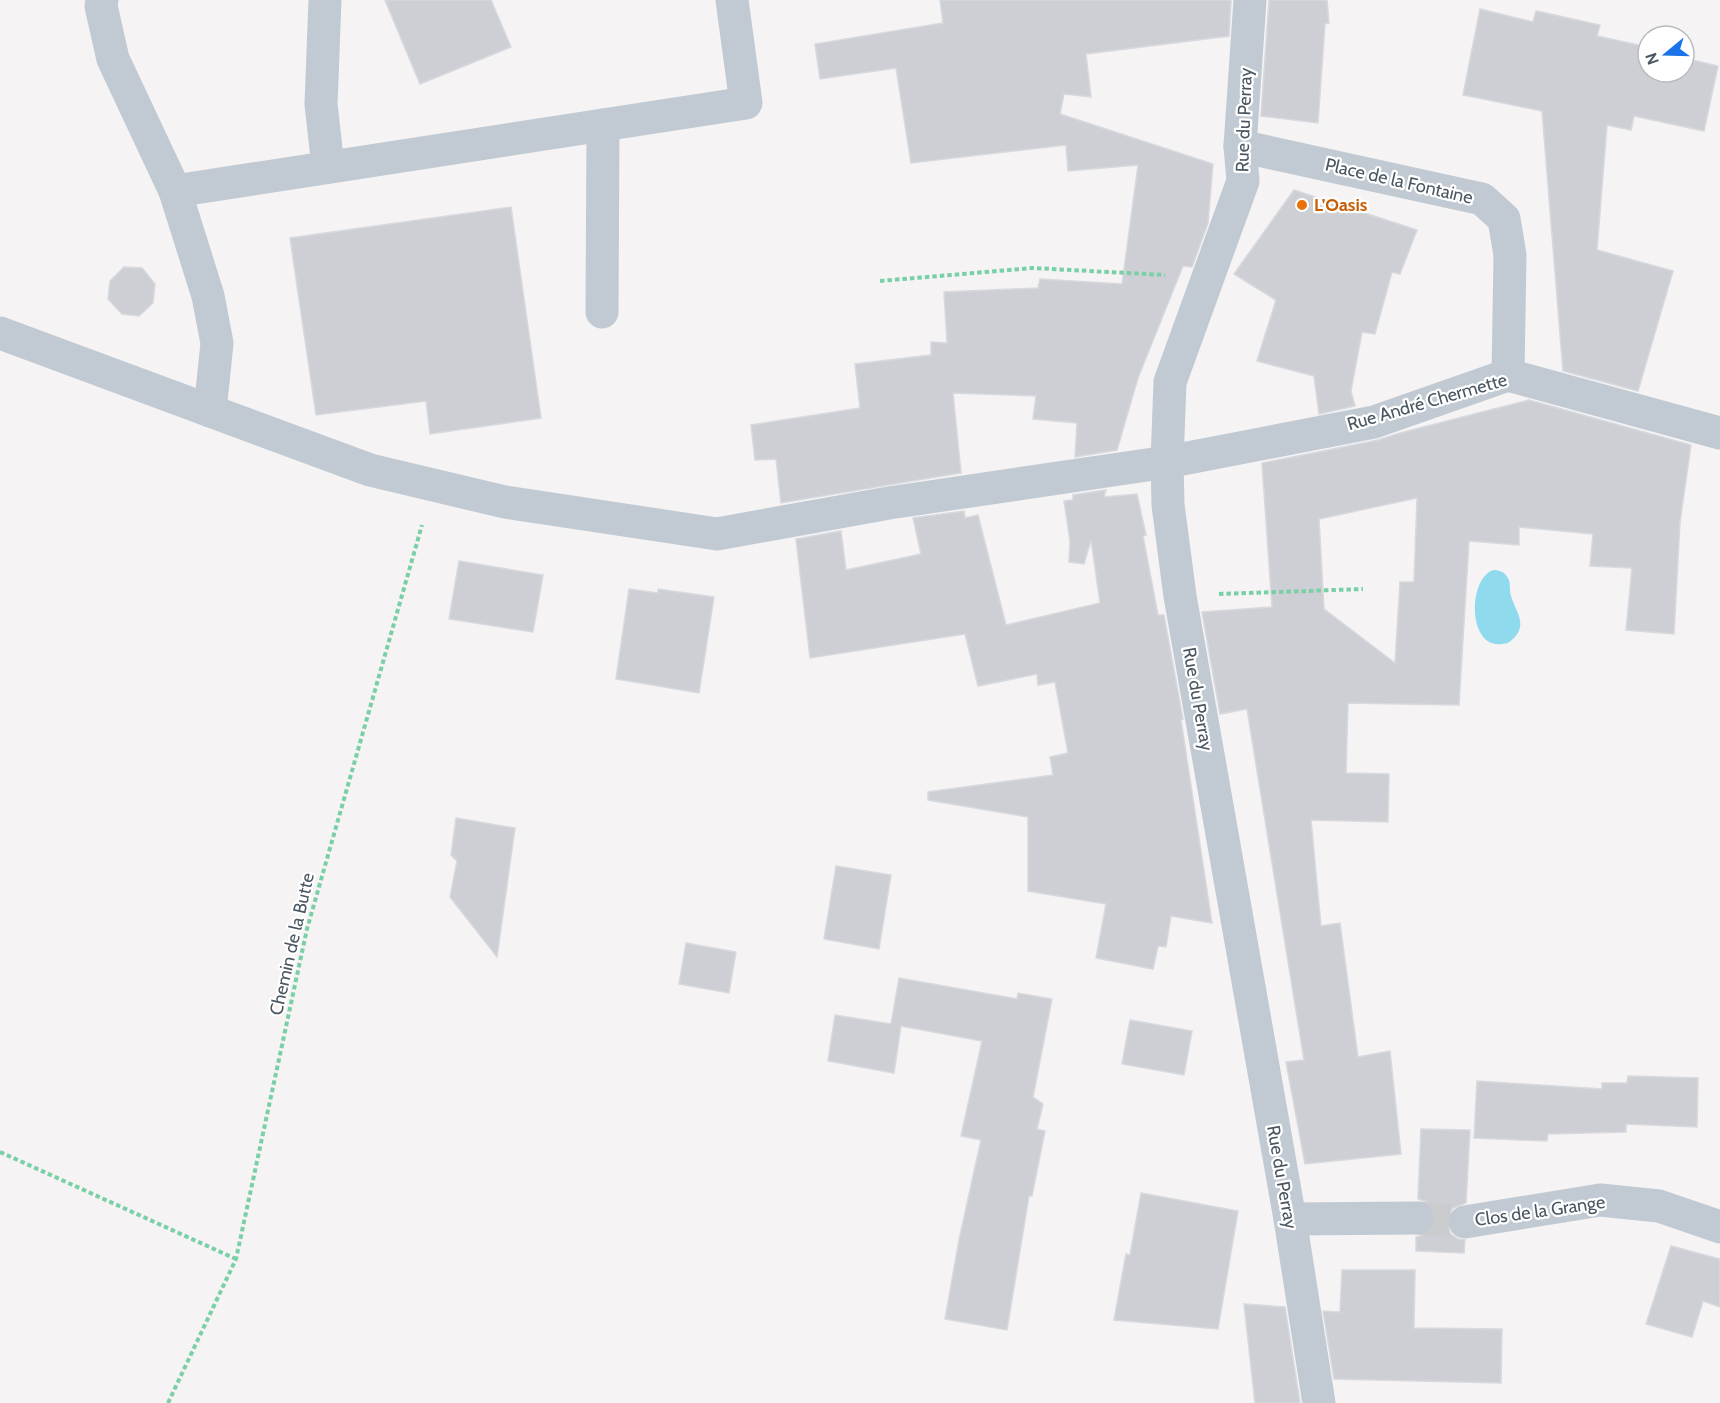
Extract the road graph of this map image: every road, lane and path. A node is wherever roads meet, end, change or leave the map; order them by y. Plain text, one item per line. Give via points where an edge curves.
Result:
1 (102, 0) edge
2 (325, 0) edge
3 (732, 0) edge
4 (1250, 0) edge
5 (603, 125) junction
6 (1240, 146) junction
7 (328, 167) junction
8 (175, 191) junction
9 (1208, 277) junction
10 (880, 281) dead end
11 (602, 312) dead end
12 (0, 333) edge
13 (1508, 375) junction
14 (210, 411) junction
15 (1720, 433) edge
16 (1167, 462) junction
17 (433, 486) junction
18 (1363, 589) dead end
19 (1180, 596) junction
20 (0, 1152) edge
21 (1417, 1218) tunnel mouth
22 (1290, 1220) junction
23 (1465, 1221) tunnel mouth
24 (1720, 1227) edge
25 (236, 1259) junction
26 (168, 1403) edge
27 (1319, 1403) edge

1 - 8 street via 100,6 113,59
2 - 7 street via 321,104
3 - 5 street via 746,103
4 - 6 street, Rue du Perray
5 - 7 street
5 - 11 street
6 - 9 street, Rue du Perray via 1243,182
6 - 13 street, Place de la Fontaine via 1482,200 1504,219 1510,255
7 - 8 street
8 - 14 street via 208,296 217,343
9 - 10 path via 1033,268
9 - 16 street, Rue du Perray via 1170,382
12 - 14 street, Rue André Chermette
13 - 15 street, Rue André Chermette
13 - 16 street, Rue André Chermette via 1374,422
14 - 17 street, Rue André Chermette via 370,470
16 - 17 street, Rue André Chermette via 889,503 717,534 504,502
16 - 19 street, Rue du Perray via 1168,505
17 - 25 path, Chemin de la Butte via 307,929
18 - 19 path
19 - 22 street, Rue du Perray
20 - 25 path
21 - 22 street
22 - 27 street, Rue du Perray
23 - 24 street, Clos de la Grange via 1600,1200 1659,1206
25 - 26 path, Chemin de la Butte

